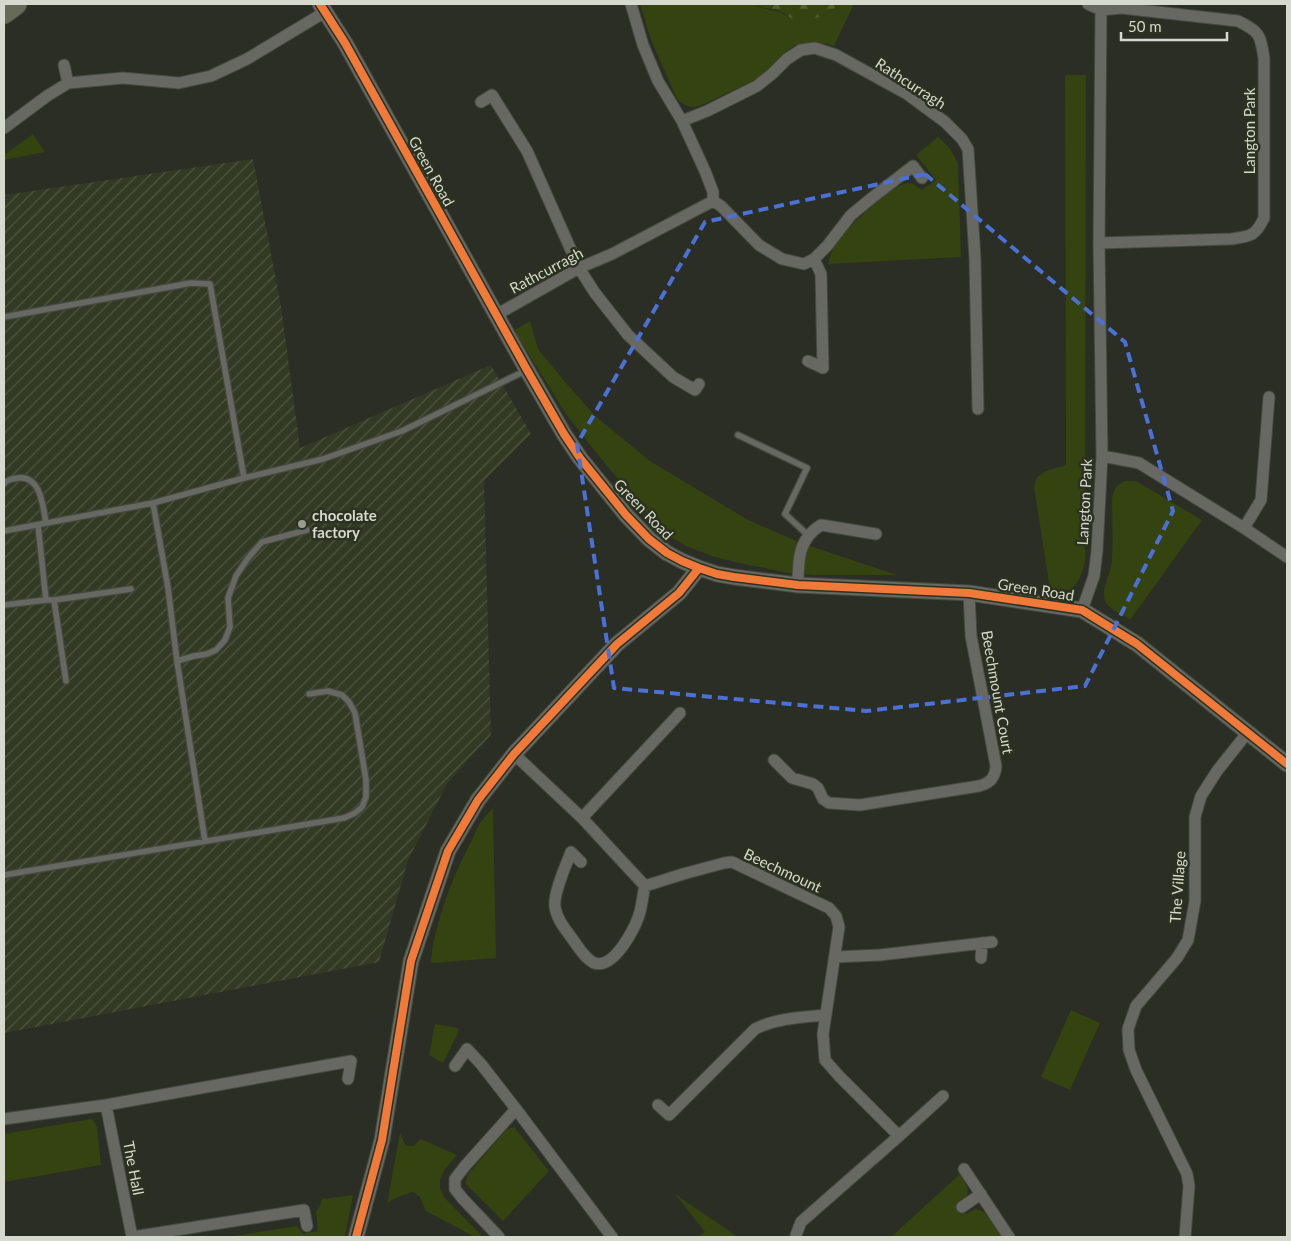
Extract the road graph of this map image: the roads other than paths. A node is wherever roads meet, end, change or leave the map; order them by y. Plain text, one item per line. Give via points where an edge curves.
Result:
1 (16, 4) edge
2 (631, 4) edge
3 (1088, 4) edge
4 (323, 8) edge
5 (1101, 10) junction
6 (4, 13) edge
7 (64, 65) dead end
8 (68, 83) junction
9 (481, 102) dead end
10 (682, 121) junction
11 (4, 128) edge
12 (922, 178) dead end
13 (712, 201) junction
14 (1099, 242) junction
15 (814, 259) junction
16 (579, 268) junction
17 (496, 315) junction
18 (4, 317) edge
19 (808, 361) dead end
20 (527, 370) junction
21 (699, 384) dead end
22 (1269, 397) dead end
23 (978, 409) dead end
24 (738, 435) dead end
25 (1102, 456) junction
26 (244, 478) junction
27 (4, 484) edge
28 (153, 503) junction
29 (46, 523) junction
30 (38, 525) junction
31 (1244, 528) junction
32 (307, 530) dead end
33 (4, 531) edge
34 (876, 534) dead end
35 (809, 536) junction
36 (1287, 557) edge
37 (699, 568) junction
38 (798, 585) junction
39 (131, 589) dead end
40 (969, 593) junction
41 (46, 600) junction
42 (54, 600) junction
43 (4, 605) edge
44 (1082, 610) junction
45 (178, 661) junction
46 (66, 681) dead end
47 (310, 694) dead end
48 (680, 713) dead end
49 (1248, 732) junction
50 (514, 754) junction
51 (774, 760) dead end
52 (1287, 764) edge
53 (582, 818) junction
54 (205, 841) junction
55 (581, 862) dead end
56 (4, 875) edge
57 (645, 886) junction
58 (835, 956) junction
59 (981, 958) dead end
60 (826, 1015) junction
61 (455, 1066) dead end
62 (348, 1079) dead end
63 (943, 1096) dead end
64 (106, 1105) junction
65 (658, 1105) dead end
66 (516, 1109) junction
67 (4, 1119) edge
68 (899, 1136) junction
69 (964, 1169) dead end
70 (981, 1194) junction
71 (962, 1207) dead end
72 (307, 1226) dead end
73 (796, 1235) dead end
74 (132, 1237) edge
75 (356, 1237) edge
76 (499, 1237) edge
77 (612, 1237) edge
78 (1009, 1237) edge
79 (1186, 1237) edge

1 - 6 highway
2 - 10 street via 658,82
3 - 5 street, Langton Park
4 - 8 street via 247,59 211,76 179,83 123,78
4 - 17 street, Green Road
5 - 14 street, Langton Park
5 - 14 street, Langton Park via 1121,8 1238,20 1252,28 1261,39 1264,58 1264,218 1259,229 1250,236 1231,239
7 - 8 street
8 - 11 street
9 - 16 street via 497,92
10 - 13 street via 705,170 713,192
10 - 23 street, Rathcurragh via 758,86 800,50 815,48 836,55 907,94 945,122 968,150 975,258
12 - 15 street via 913,166 872,196
13 - 15 street via 721,206 759,245 782,259 804,264
13 - 16 street, Rathcurragh
14 - 25 street, Langton Park
15 - 19 street via 821,274 823,368
16 - 17 street, Rathcurragh
16 - 21 street via 628,335 673,377 695,390
17 - 20 street, Green Road
18 - 26 lane via 191,283 210,284
20 - 26 lane via 402,431 323,459
20 - 37 street, Green Road via 580,458 626,515 667,553
22 - 31 street via 1261,500
24 - 35 lane via 807,468 785,514
25 - 31 street via 1139,463
25 - 44 street, Langton Park via 1094,576
26 - 28 lane
27 - 29 lane via 8,479 24,478 33,482 40,493
28 - 29 lane
28 - 45 lane
29 - 30 lane
30 - 33 lane
30 - 41 lane
31 - 36 street
32 - 45 lane via 262,542 236,576 228,598 230,628 225,640 216,650
34 - 35 street via 821,525
35 - 38 street via 798,558
37 - 38 street, Green Road via 734,577
37 - 50 street via 679,593 617,644
38 - 40 street, Green Road
39 - 42 lane
40 - 44 street, Green Road
40 - 51 street, Beechmount Court via 971,636 996,766 994,777 987,784 860,805 829,803 814,784 792,778
41 - 42 lane
41 - 43 lane
42 - 46 lane
44 - 49 street, Green Road via 1137,644
45 - 54 lane
47 - 54 lane via 328,690 350,702 355,713 366,780 362,807 344,818
48 - 53 street
49 - 52 street, Green Road
49 - 79 street, The Village via 1201,796 1195,817 1195,901 1188,940 1136,1006 1128,1028 1129,1050 1136,1070 1187,1174
50 - 53 street
50 - 75 street via 478,800 448,851 411,961 382,1140
53 - 57 street
54 - 56 lane
55 - 57 street via 571,852 554,906 559,921 586,957 596,964 613,958 628,939 640,913
57 - 58 street, Beechmount via 732,862 829,908 839,927
58 - 59 street via 880,955 987,942
58 - 60 street, Beechmount
60 - 65 street via 763,1024 669,1115
60 - 68 street, Beechmount via 823,1034 825,1060
61 - 66 street via 467,1049
62 - 64 street via 351,1061
63 - 68 street
64 - 67 street
64 - 74 street, The Hall
66 - 76 street via 455,1179 455,1189
66 - 77 street
68 - 73 street via 800,1222
69 - 70 street
70 - 71 street
70 - 78 street
72 - 74 street via 304,1210

